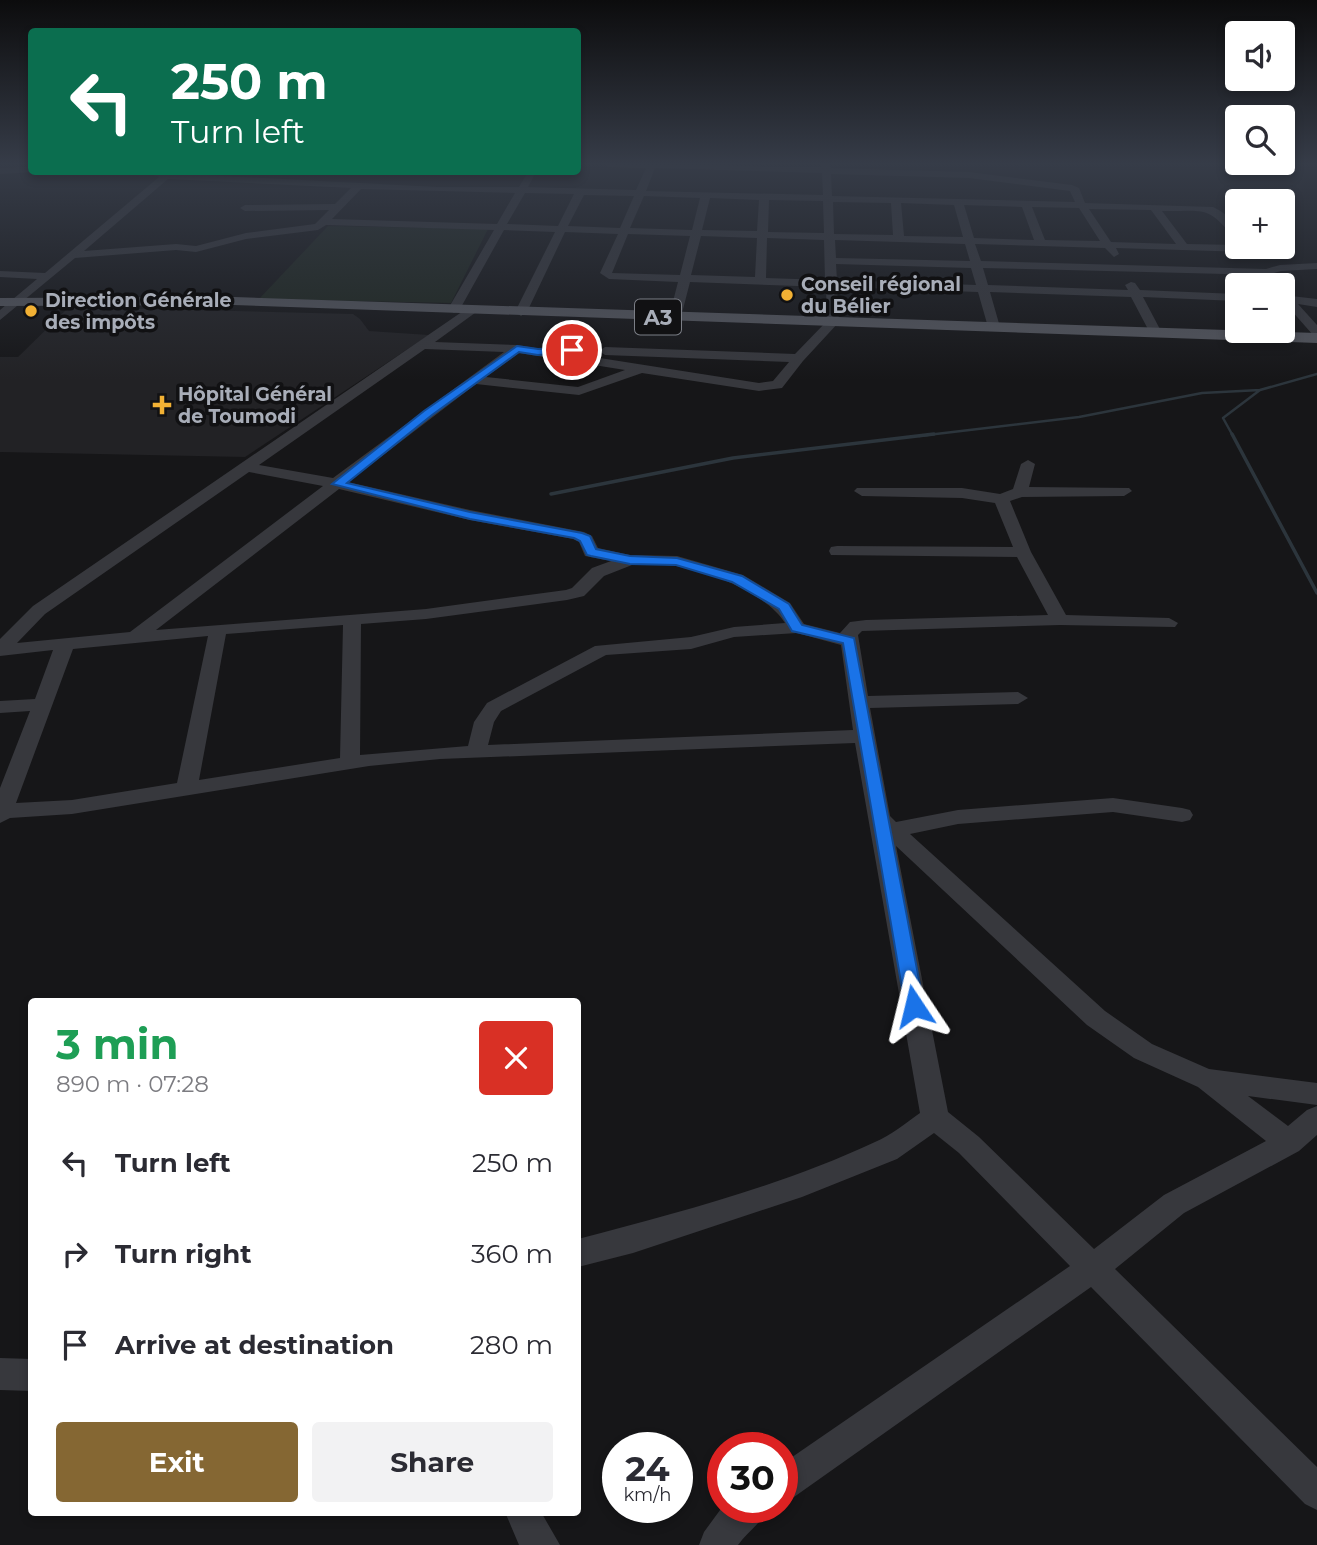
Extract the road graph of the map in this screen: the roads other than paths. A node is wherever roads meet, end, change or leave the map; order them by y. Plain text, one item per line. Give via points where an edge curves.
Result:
1 (95, 236) edge
2 (246, 236) edge
3 (497, 236) edge
4 (558, 236) edge
5 (624, 236) edge
6 (693, 236) edge
7 (762, 236) edge
8 (765, 236) edge
9 (900, 236) edge
10 (968, 236) edge
11 (1038, 236) edge
12 (1104, 236) edge
13 (1176, 236) edge
14 (829, 238) junction
15 (900, 240) junction
16 (970, 242) junction
17 (1041, 244) junction
18 (1110, 246) junction
19 (1185, 248) junction
20 (1225, 248) edge
21 (73, 255) junction
22 (1256, 259) edge
23 (831, 261) junction
24 (977, 265) junction
25 (1317, 266) edge
26 (1122, 268) junction
27 (1266, 272) junction
28 (0, 274) edge
29 (47, 276) junction
30 (682, 280) junction
31 (760, 282) junction
32 (832, 284) junction
33 (984, 288) junction
34 (1136, 294) junction
35 (1225, 297) edge
36 (1295, 299) edge
37 (17, 301) junction
38 (0, 302) edge
39 (1317, 303) edge
40 (454, 309) junction
41 (1295, 309) edge
42 (473, 310) junction
43 (521, 312) junction
44 (0, 316) edge
45 (675, 317) junction
46 (834, 322) junction
47 (994, 327) junction
48 (1317, 332) edge
49 (1156, 333) junction
50 (1317, 338) edge
51 (424, 345) junction
52 (517, 349) junction
53 (538, 352) junction
54 (798, 358) junction
55 (642, 368) junction
56 (473, 380) junction
57 (1028, 464) dead end
58 (247, 467) junction
59 (338, 484) junction
60 (862, 491) dead end
61 (1124, 491) dead end
62 (1020, 492) junction
63 (1001, 499) junction
64 (837, 551) dead end
65 (1023, 552) junction
66 (630, 560) junction
67 (352, 619) junction
68 (1060, 620) junction
69 (1170, 623) dead end
70 (797, 628) junction
71 (218, 629) junction
72 (135, 636) junction
73 (849, 641) junction
74 (65, 644) junction
75 (0, 649) edge
76 (1018, 698) dead end
77 (858, 702) junction
78 (43, 704) junction
79 (0, 707) edge
80 (864, 736) junction
81 (477, 751) junction
82 (350, 764) junction
83 (187, 789) junction
84 (1, 812) edge
85 (1182, 815) dead end
86 (886, 825) junction
87 (1206, 1079) junction
88 (1317, 1094) edge
89 (936, 1118) junction
90 (1317, 1118) edge
91 (1289, 1143) junction
92 (581, 1252) edge
93 (1092, 1269) junction
94 (0, 1374) edge
95 (28, 1375) edge
96 (798, 1474) edge
97 (1317, 1492) edge
98 (524, 1516) edge
99 (732, 1523) edge
100 (542, 1545) edge
101 (717, 1545) edge

1 - 21 street
2 - 21 street via 196,249
3 - 40 street
4 - 43 street
5 - 30 street via 606,274
6 - 30 street
7 - 31 street
8 - 14 street
9 - 15 street
10 - 16 street
11 - 17 street
12 - 18 street
13 - 19 street
14 - 15 street
14 - 23 street
15 - 16 street
16 - 17 street
16 - 24 street
17 - 18 street
18 - 19 street
18 - 26 street
19 - 20 street
21 - 29 street
22 - 27 street
23 - 24 street
23 - 32 street
24 - 26 street
24 - 33 street
25 - 27 street
26 - 27 street
26 - 34 street
28 - 29 street
29 - 37 street
30 - 31 street
30 - 45 street
31 - 32 street
32 - 33 street
32 - 46 street
33 - 34 street
33 - 47 street
34 - 35 street
34 - 49 street
36 - 39 street
37 - 38 main road, A3
37 - 40 main road, A3 via 234,301
37 - 44 street
40 - 42 main road, A3
41 - 48 street
42 - 43 main road, A3
42 - 51 street
43 - 45 main road, A3
45 - 46 main road, A3
46 - 47 main road, A3
46 - 54 street
47 - 49 main road, A3
49 - 50 main road, A3
51 - 52 street
51 - 58 street
52 - 53 street
52 - 56 street
53 - 54 street
53 - 55 street
54 - 55 street via 777,385 767,388
55 - 56 street via 579,391
56 - 59 street
57 - 62 street
58 - 59 street
58 - 75 street via 40,610
59 - 66 street via 578,535 586,539 591,552
59 - 72 street
60 - 63 street via 962,493
61 - 62 street
62 - 63 street
63 - 65 street
64 - 65 street
65 - 68 street
66 - 67 street via 598,572 578,592 567,595
66 - 70 street via 677,561 737,579 784,607
67 - 71 street
67 - 82 street
68 - 69 street
68 - 73 street via 866,625 851,630
70 - 73 street
70 - 81 street via 602,650 494,707 482,722
71 - 72 street
71 - 83 street
72 - 74 street
73 - 77 street
74 - 75 street
74 - 78 street
76 - 77 street
77 - 80 street
78 - 79 street
78 - 84 street
80 - 81 street
80 - 86 street
81 - 82 street
82 - 83 street
83 - 84 street via 72,807
85 - 86 street via 1113,805
86 - 87 street via 1096,1018 1143,1051
86 - 89 street
87 - 88 street
87 - 91 street
89 - 92 street via 887,1150 792,1188
89 - 93 street via 969,1145
90 - 91 street
91 - 93 street via 1174,1204
93 - 96 street
93 - 97 street
94 - 95 street
98 - 100 street
99 - 101 street

